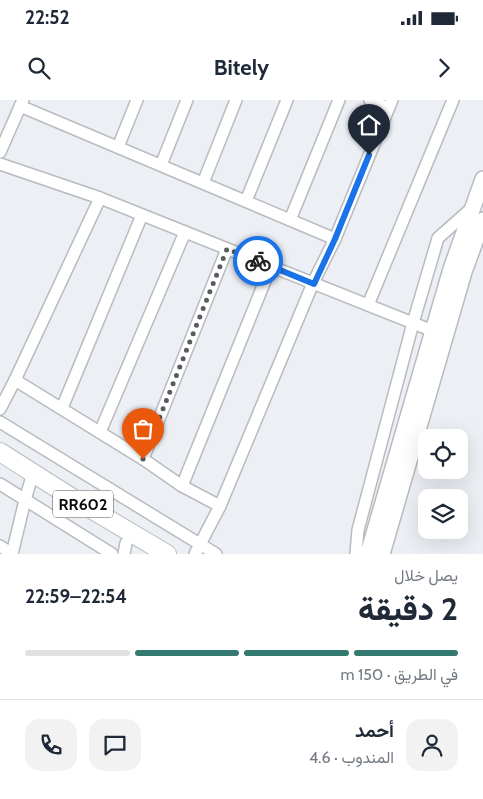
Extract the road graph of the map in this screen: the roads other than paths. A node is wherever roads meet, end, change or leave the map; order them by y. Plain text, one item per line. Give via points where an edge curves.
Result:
1 (187, 100) edge
2 (236, 100) edge
3 (287, 100) edge
4 (339, 100) edge
5 (370, 100) edge
6 (453, 100) edge
7 (134, 101) edge
8 (391, 102) edge
9 (21, 103) edge
10 (118, 147) junction
11 (0, 152) edge
12 (0, 164) edge
13 (161, 165) junction
14 (483, 178) edge
15 (203, 183) junction
16 (100, 198) junction
17 (246, 202) junction
18 (473, 207) junction
19 (142, 215) junction
20 (290, 220) junction
21 (483, 220) edge
22 (185, 232) junction
23 (335, 239) junction
24 (227, 249) junction
25 (271, 266) junction
26 (314, 284) junction
27 (368, 305) junction
28 (413, 323) junction
29 (433, 331) junction
30 (15, 380) junction
31 (62, 408) junction
32 (0, 409) edge
33 (0, 422) edge
34 (100, 432) junction
35 (0, 452) edge
36 (143, 459) junction
37 (0, 466) edge
38 (0, 484) edge
39 (29, 486) junction
40 (182, 486) junction
41 (220, 506) junction
42 (0, 546) edge
43 (197, 549) edge
44 (121, 550) edge
45 (144, 554) edge
46 (167, 554) edge
47 (216, 554) edge
48 (356, 554) edge
49 (368, 554) edge
50 (382, 554) edge

1 - 13 street
2 - 15 street
3 - 17 street
4 - 20 street
5 - 8 street via 385,106
6 - 27 street
7 - 10 street
8 - 23 street
9 - 10 street
9 - 11 street
10 - 13 street
12 - 16 street
13 - 15 street
14 - 18 main road
15 - 17 street
16 - 19 street
16 - 30 street
17 - 20 street
18 - 28 street via 438,238
18 - 29 main road
19 - 22 street
19 - 31 street
20 - 23 street
21 - 50 main road via 464,272
22 - 24 street
22 - 34 street
23 - 26 street
24 - 25 street
24 - 36 street
25 - 26 street
25 - 40 street
26 - 27 street
26 - 41 street
27 - 28 street
28 - 29 street
28 - 48 street via 358,530
29 - 49 main road
30 - 31 street
30 - 32 street
31 - 34 street
33 - 43 street
34 - 36 street
35 - 39 highway, RR602
36 - 40 street
37 - 39 highway, RR602
38 - 39 street
39 - 42 street via 12,554
39 - 44 highway, RR602
39 - 46 highway, RR602 via 74,499
40 - 41 street
41 - 43 street
43 - 47 street
44 - 45 highway, RR602

